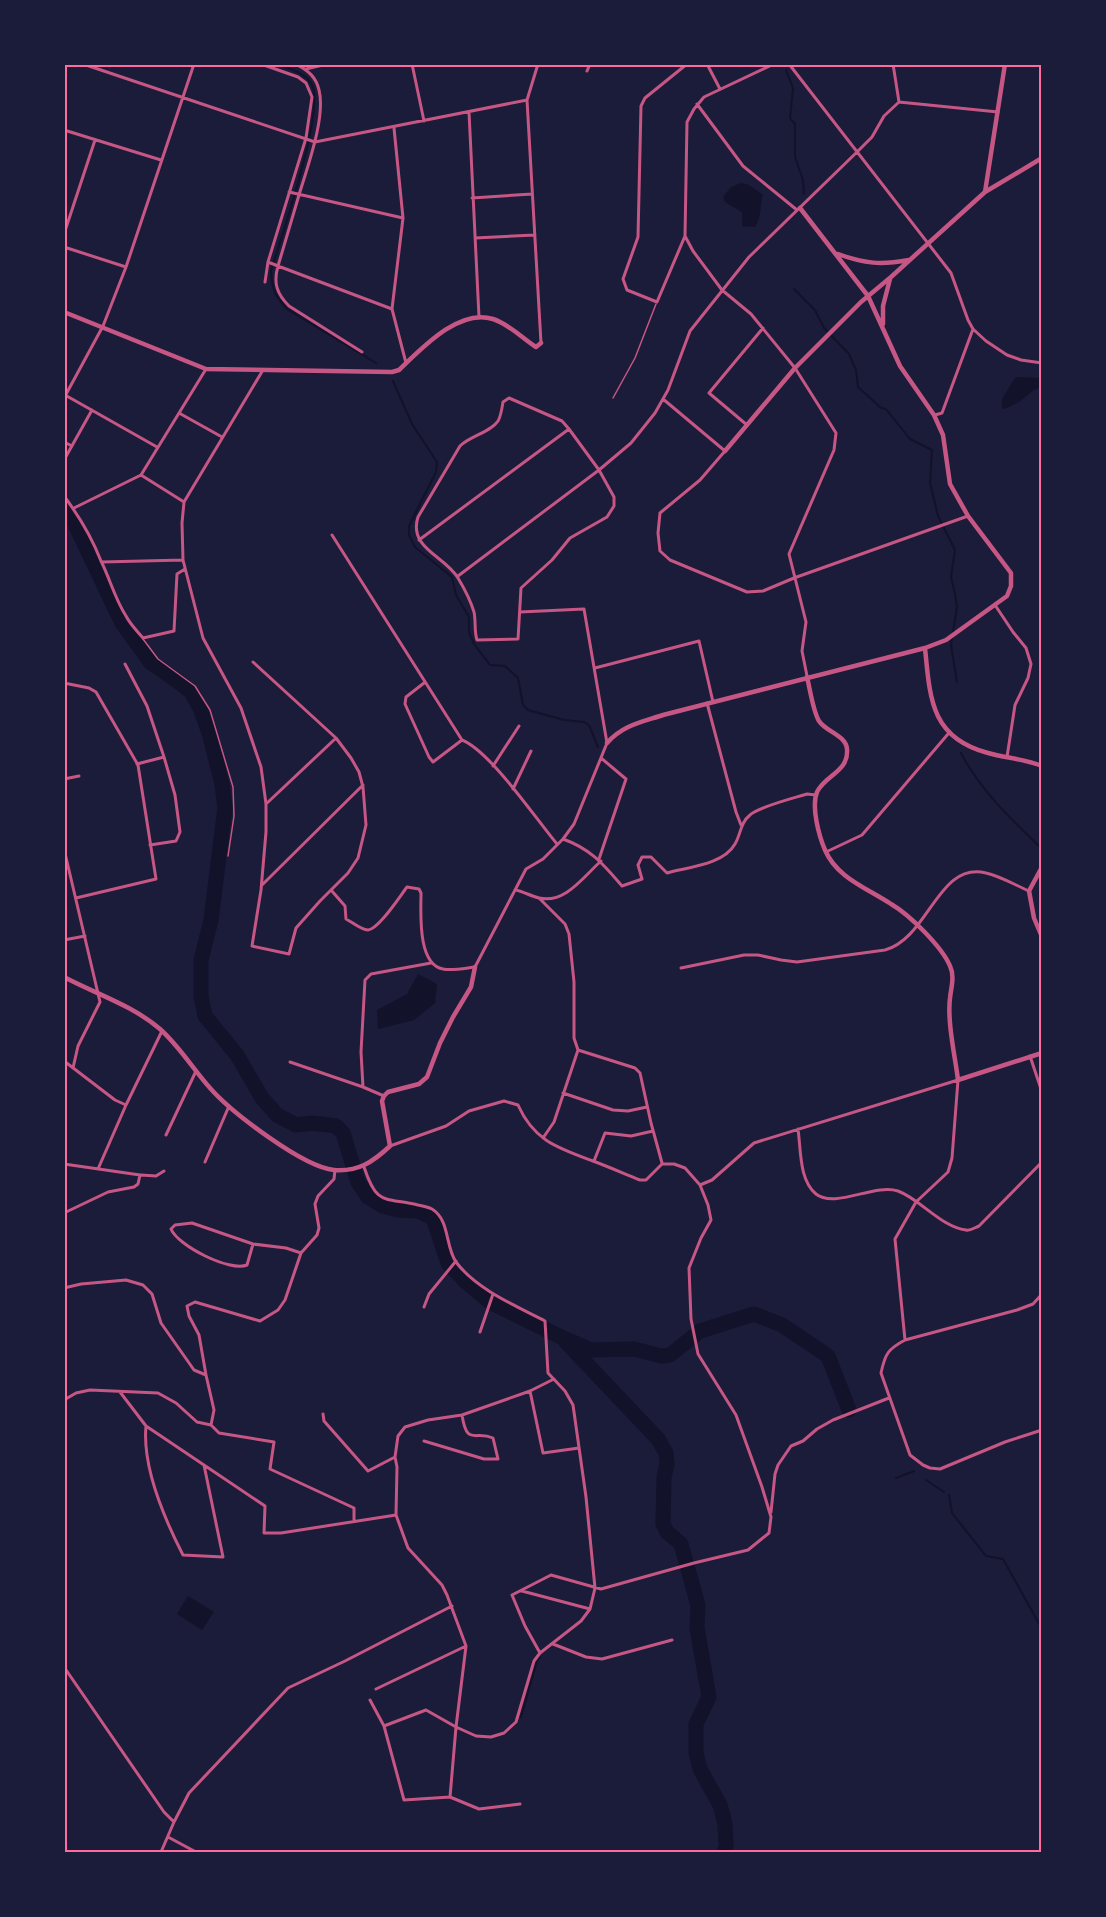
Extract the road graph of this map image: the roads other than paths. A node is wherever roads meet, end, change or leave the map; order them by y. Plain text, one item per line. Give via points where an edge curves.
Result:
1 (83, 64) edge
2 (194, 64) edge
3 (261, 64) edge
4 (295, 64) edge
5 (327, 64) edge
6 (412, 64) edge
7 (538, 64) edge
8 (590, 64) edge
9 (687, 64) edge
10 (707, 64) edge
11 (774, 64) edge
12 (789, 64) edge
13 (893, 64) edge
14 (1005, 64) edge
15 (306, 69) junction
16 (587, 71) dead end
17 (720, 89) junction
18 (182, 98) junction
19 (527, 100) junction
20 (899, 102) junction
21 (698, 104) junction
22 (469, 112) junction
23 (998, 112) junction
24 (424, 121) junction
25 (394, 127) junction
26 (64, 130) edge
27 (306, 138) junction
28 (95, 140) junction
29 (315, 142) junction
30 (857, 152) junction
31 (1041, 158) edge
32 (161, 160) junction
33 (289, 192) junction
34 (985, 192) junction
35 (299, 194) junction
36 (532, 194) junction
37 (472, 198) junction
38 (799, 209) junction
39 (403, 218) junction
40 (64, 234) edge
41 (535, 235) junction
42 (685, 236) junction
43 (475, 238) junction
44 (929, 244) junction
45 (64, 247) edge
46 (836, 254) junction
47 (911, 260) junction
48 (268, 262) junction
49 (278, 266) junction
50 (126, 267) junction
51 (891, 277) junction
52 (265, 282) dead end
53 (722, 290) junction
54 (868, 296) junction
55 (657, 302) junction
56 (392, 309) junction
57 (64, 312) edge
58 (479, 317) junction
59 (103, 326) junction
60 (763, 328) junction
61 (883, 328) junction
62 (973, 329) junction
63 (541, 343) joint
64 (362, 351) dead end
65 (406, 363) junction
66 (1041, 363) edge
67 (795, 368) junction
68 (206, 369) junction
69 (263, 370) junction
70 (65, 396) edge
71 (613, 398) dead end
72 (663, 399) junction
73 (92, 410) junction
74 (179, 412) junction
75 (934, 416) junction
76 (747, 425) junction
77 (569, 429) junction
78 (222, 437) junction
79 (64, 442) edge
80 (72, 446) junction
81 (158, 447) junction
82 (725, 451) junction
83 (64, 460) edge
84 (599, 470) junction
85 (141, 475) junction
86 (64, 496) edge
87 (184, 502) junction
88 (74, 508) junction
89 (968, 516) junction
90 (332, 535) dead end
91 (419, 540) junction
92 (183, 560) junction
93 (102, 562) junction
94 (185, 568) junction
95 (458, 576) junction
96 (794, 578) junction
97 (995, 605) junction
98 (520, 612) junction
99 (143, 638) junction
100 (925, 648) junction
101 (253, 662) dead end
102 (125, 664) dead end
103 (595, 668) junction
104 (807, 677) junction
105 (64, 683) edge
106 (424, 683) junction
107 (710, 703) junction
108 (519, 726) dead end
109 (948, 734) junction
110 (336, 738) junction
111 (462, 740) junction
112 (607, 743) junction
113 (531, 751) dead end
114 (164, 758) junction
115 (601, 758) junction
116 (1007, 758) junction
117 (137, 764) junction
118 (493, 766) junction
119 (1041, 766) edge
120 (79, 776) dead end
121 (64, 779) edge
122 (363, 785) junction
123 (513, 789) junction
124 (816, 795) junction
125 (266, 804) junction
126 (741, 825) junction
127 (563, 839) junction
128 (557, 844) junction
129 (150, 845) junction
130 (64, 849) edge
131 (826, 852) junction
132 (228, 856) dead end
133 (600, 860) junction
134 (66, 864) edge
135 (1041, 867) edge
136 (261, 890) junction
137 (331, 890) junction
138 (516, 890) junction
139 (1029, 891) junction
140 (76, 898) junction
141 (539, 898) junction
142 (918, 926) junction
143 (85, 936) junction
144 (1041, 937) edge
145 (64, 940) edge
146 (431, 963) junction
147 (476, 968) junction
148 (681, 968) dead end
149 (64, 977) edge
150 (99, 993) junction
151 (162, 1031) junction
152 (578, 1050) junction
153 (1041, 1053) edge
154 (1030, 1056) junction
155 (64, 1061) edge
156 (290, 1062) dead end
157 (73, 1068) junction
158 (196, 1071) junction
159 (958, 1080) junction
160 (363, 1088) junction
161 (1041, 1092) edge
162 (563, 1093) junction
163 (384, 1096) junction
164 (126, 1105) junction
165 (229, 1105) junction
166 (647, 1107) junction
167 (798, 1129) junction
168 (653, 1131) junction
169 (166, 1135) dead end
170 (543, 1138) junction
171 (390, 1146) junction
172 (594, 1161) junction
173 (205, 1162) dead end
174 (1041, 1162) edge
175 (64, 1164) edge
176 (662, 1164) junction
177 (361, 1167) junction
178 (98, 1169) junction
179 (335, 1170) junction
180 (164, 1171) dead end
181 (140, 1175) junction
182 (700, 1185) junction
183 (916, 1203) junction
184 (64, 1214) edge
185 (254, 1244) junction
186 (301, 1253) junction
187 (455, 1263) junction
188 (64, 1288) edge
189 (1041, 1294) edge
190 (493, 1295) junction
191 (424, 1307) dead end
192 (480, 1332) dead end
193 (905, 1340) junction
194 (206, 1375) junction
195 (554, 1378) junction
196 (530, 1391) junction
197 (120, 1392) junction
198 (889, 1398) junction
199 (64, 1400) edge
200 (323, 1414) dead end
201 (462, 1415) junction
202 (211, 1425) junction
203 (146, 1426) junction
204 (1041, 1430) edge
205 (424, 1441) dead end
206 (579, 1448) junction
207 (395, 1457) junction
208 (204, 1465) junction
209 (396, 1515) junction
210 (771, 1517) junction
211 (354, 1521) junction
212 (595, 1588) junction
213 (521, 1591) junction
214 (452, 1606) junction
215 (590, 1609) junction
216 (672, 1640) dead end
217 (553, 1644) junction
218 (466, 1646) junction
219 (540, 1653) junction
220 (64, 1667) edge
221 (376, 1689) dead end
222 (370, 1700) dead end
223 (384, 1726) junction
224 (456, 1727) junction
225 (450, 1797) junction
226 (520, 1804) dead end
227 (174, 1822) junction
228 (168, 1837) junction
229 (161, 1852) edge
230 (196, 1852) edge

1 - 18 street
2 - 18 street
3 - 27 street via 306,83 312,98
4 - 15 street
5 - 15 street
6 - 24 street
7 - 19 street
8 - 16 street
9 - 55 street via 645,98 641,106 638,237 623,279 627,290
10 - 17 street
11 - 17 street
12 - 30 street
13 - 20 street
14 - 23 street
15 - 29 street via 314,78 321,99
17 - 21 street
18 - 27 street
18 - 32 street
19 - 22 street
19 - 36 street
20 - 23 street
20 - 30 street
21 - 38 street via 743,166
21 - 42 street via 687,122
22 - 24 street
22 - 37 street
23 - 34 street
24 - 25 street
25 - 29 street
25 - 39 street
26 - 28 street
27 - 29 street
27 - 33 street
28 - 32 street
28 - 40 street
29 - 35 street
30 - 38 street
30 - 44 street
31 - 34 street
32 - 50 street
33 - 35 street
33 - 48 street
34 - 44 street
35 - 39 street
35 - 49 street
36 - 37 street
36 - 41 street
37 - 43 street
38 - 46 street
38 - 53 street via 749,257
39 - 56 street
41 - 43 street
41 - 63 street
42 - 53 street
42 - 55 street
43 - 58 street
44 - 47 street
44 - 62 street via 951,273
45 - 50 street
46 - 47 street via 870,264
46 - 54 street
47 - 51 street
48 - 49 street
48 - 52 street
49 - 56 street
49 - 64 street via 274,277 289,306
50 - 59 street
51 - 54 street
51 - 61 street via 883,306
53 - 60 street
53 - 72 street via 690,331
54 - 61 street
54 - 67 street
55 - 71 lane via 635,358
56 - 65 street
57 - 59 street
58 - 63 street via 494,319 536,346
58 - 65 street via 450,326
59 - 68 street
59 - 70 street
60 - 67 street
60 - 76 street via 709,393
61 - 75 street via 900,366
62 - 66 street via 1007,355
62 - 75 street via 942,413
65 - 69 street via 392,372
67 - 76 street
67 - 96 street via 836,433 834,450 789,554
68 - 69 street
68 - 74 street
69 - 78 street
70 - 73 street
72 - 82 street
72 - 84 street via 631,443
73 - 80 street
73 - 81 street
74 - 78 street
74 - 81 street
75 - 89 street via 943,435 950,484
76 - 82 street
77 - 84 street
77 - 91 street
77 - 91 street via 562,421 509,398 503,402 498,421 460,446 418,517 415,528
78 - 87 street
79 - 80 street
80 - 83 street
81 - 85 street
82 - 96 street via 700,480 660,513 660,551 670,560 747,591 764,591
84 - 95 street
84 - 98 street via 614,497 614,506 606,518 570,538 521,588
85 - 87 street
85 - 88 street
86 - 88 street
87 - 92 street
88 - 93 street
89 - 96 street
89 - 97 street via 1011,573 1007,596
90 - 106 street
91 - 95 street
92 - 93 street
92 - 94 street
93 - 99 street via 126,618
94 - 99 street via 177,574 174,631
94 - 125 street via 203,638 241,708 251,736 261,767
95 - 98 street via 474,613 477,640 518,639
96 - 104 street via 806,622 802,651
97 - 100 street via 946,640
97 - 116 street via 1026,648 1031,664 1015,705
98 - 103 street via 584,609
99 - 132 lane via 167,668 195,686 210,710 233,787 234,816
100 - 104 street
100 - 109 street via 937,717
101 - 110 street
102 - 114 street via 147,706
103 - 107 street via 699,641
103 - 112 street
104 - 107 street
104 - 124 street via 818,718 844,740 848,752 844,765
105 - 117 street via 96,692
106 - 111 street
106 - 111 street via 406,697 405,704 429,758 433,762
107 - 112 street via 628,726
107 - 126 street
108 - 118 street
109 - 116 street via 964,745
109 - 131 street via 862,835
110 - 122 street via 360,772
110 - 125 street
111 - 118 street
112 - 115 street
113 - 123 street
114 - 117 street
114 - 129 street via 180,832 176,841
115 - 127 street via 574,824
115 - 133 street via 626,779
116 - 119 street
117 - 129 street
118 - 123 street
120 - 121 street
122 - 136 street
122 - 137 street via 366,825 358,858
123 - 128 street
124 - 126 street via 807,794 751,813
124 - 131 street via 817,822
125 - 136 street
126 - 133 street via 735,844 716,860 667,873 651,857 642,857 638,865 642,879 622,886
127 - 128 street
127 - 133 street
128 - 138 street via 526,869
129 - 140 street via 156,879
130 - 134 street
131 - 142 street via 849,880 893,905
133 - 141 street via 563,896
134 - 140 street
135 - 139 street
136 - 137 street via 252,946 289,954 296,928
137 - 146 street via 345,906 346,919 365,930 378,924 407,887 419,889 421,927
138 - 141 street
138 - 147 street
139 - 142 street via 986,873 965,872 950,881
139 - 144 street
140 - 143 street
141 - 152 street via 565,924 568,934
142 - 148 street via 896,947 885,950 797,962 744,955
142 - 159 street via 952,969 949,1006
143 - 145 street
143 - 150 street
146 - 147 street via 442,969
146 - 160 street via 371,974 365,980
147 - 163 street via 471,987 440,1043 427,1077
149 - 150 street
150 - 151 street
150 - 157 street via 100,1002 78,1046
151 - 158 street
151 - 164 street
152 - 162 street
152 - 166 street via 635,1068 640,1073
153 - 154 street
154 - 159 street
154 - 161 street
155 - 157 street
156 - 160 street
157 - 164 street
158 - 165 street
158 - 169 street
159 - 167 street
159 - 183 street via 948,1172
160 - 163 street
162 - 166 street via 614,1110
162 - 170 street via 554,1122
163 - 171 street
164 - 178 street
165 - 173 street
165 - 179 street via 292,1152 322,1168
166 - 168 street
167 - 182 street via 754,1143 712,1180
167 - 183 street via 805,1179 819,1197 834,1199 887,1189 899,1191
168 - 172 street via 631,1136 605,1133
168 - 176 street
170 - 171 street via 525,1121 518,1105 504,1101 469,1111 446,1126
170 - 172 street
171 - 177 street
172 - 176 street via 640,1180 646,1180
174 - 183 street via 979,1226 968,1231
175 - 178 street
176 - 182 street via 685,1168
177 - 179 street
177 - 187 street via 370,1186 381,1197 431,1208 442,1218
178 - 181 street
179 - 186 street via 334,1179 315,1204 317,1235
180 - 181 street via 156,1176
181 - 184 street via 134,1187 108,1192
182 - 210 street via 711,1220 689,1268 691,1319 698,1354 736,1415
183 - 193 street via 895,1239
185 - 185 street via 192,1223 171,1229 174,1236 205,1256 241,1268 247,1265
185 - 186 street
186 - 194 street via 285,1300 278,1310 260,1321 195,1302 187,1306 199,1335
187 - 190 street
187 - 191 street via 429,1294
188 - 194 street via 126,1280 143,1285 152,1294 161,1323 194,1370
189 - 193 street via 1033,1304 1017,1310
190 - 192 street
190 - 195 street via 545,1321 548,1373
193 - 198 street via 891,1348 884,1360 881,1373
194 - 202 street via 214,1410
195 - 196 street
195 - 206 street via 573,1405
196 - 201 street
196 - 206 street via 543,1453
197 - 199 street via 90,1390
197 - 202 street via 158,1393 197,1422
197 - 203 street
198 - 204 street via 910,1455 930,1468 940,1469
198 - 210 street via 833,1420 791,1446 775,1474
200 - 207 street via 324,1421 368,1471
201 - 205 street via 469,1434 493,1438 498,1459 484,1460
201 - 207 street via 405,1427 398,1436
202 - 211 street via 219,1433 274,1442 270,1469 354,1508
203 - 208 street
203 - 208 street via 144,1440 149,1465 166,1523 183,1555 223,1557
206 - 212 street
207 - 209 street
208 - 211 street via 265,1506 264,1533
209 - 211 street
209 - 214 street via 408,1548 442,1585
210 - 212 street via 770,1533 748,1550
212 - 213 street via 551,1575
212 - 215 street
213 - 215 street
213 - 219 street via 512,1595
214 - 218 street
214 - 227 street via 288,1688 189,1793
215 - 217 street
216 - 217 street via 602,1659
217 - 219 street
218 - 221 street
218 - 224 street
219 - 224 street via 531,1669 516,1722 504,1733 476,1736
220 - 227 street
222 - 223 street
223 - 224 street via 426,1710
223 - 225 street via 404,1800
224 - 225 street
225 - 226 street via 479,1809
227 - 228 street
228 - 229 street
228 - 230 street

